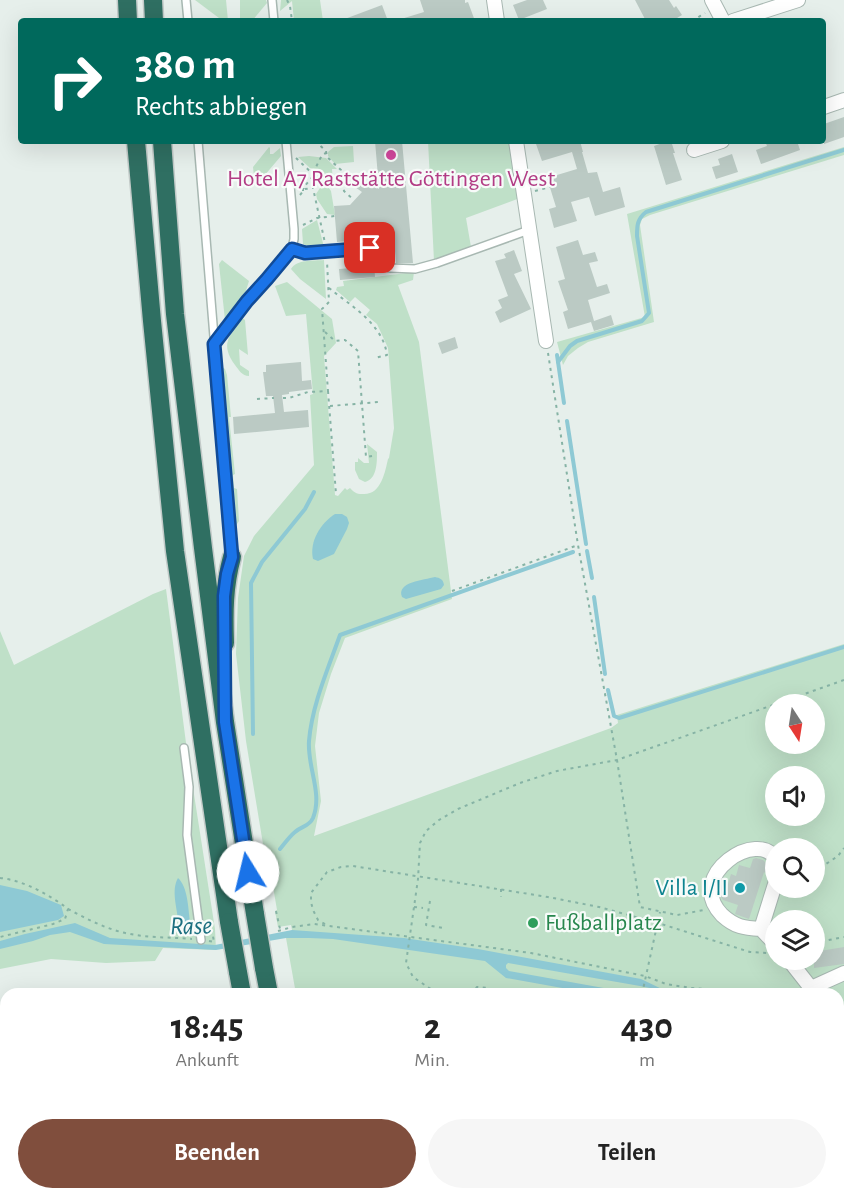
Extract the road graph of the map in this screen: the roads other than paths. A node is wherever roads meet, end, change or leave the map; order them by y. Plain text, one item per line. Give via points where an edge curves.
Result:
1 (127, 0) edge
2 (153, 0) edge
3 (186, 0) edge
4 (272, 0) edge
5 (494, 0) edge
6 (798, 0) edge
7 (713, 3) edge
8 (128, 18) edge
9 (154, 18) edge
10 (188, 18) edge
11 (274, 18) edge
12 (497, 18) edge
13 (721, 18) edge
14 (742, 18) edge
15 (844, 100) edge
16 (826, 106) edge
17 (136, 144) edge
18 (162, 144) edge
19 (198, 144) edge
20 (286, 144) edge
21 (516, 144) edge
22 (713, 144) edge
23 (694, 150) dead end
24 (530, 230) junction
25 (292, 249) junction
26 (546, 340) road end
27 (214, 344) junction
28 (232, 557) joint
29 (225, 722) junction
30 (184, 748) dead end
31 (765, 850) edge
32 (770, 898) edge
33 (761, 929) junction
34 (765, 933) edge
35 (201, 940) dead end
36 (796, 970) edge
37 (844, 973) edge
38 (241, 988) edge
39 (268, 988) edge
40 (810, 988) edge
41 (817, 988) edge

1 - 8 highway
2 - 9 highway
3 - 10 lane
4 - 11 lane
5 - 12 street
6 - 14 street
7 - 13 street
15 - 16 street
17 - 38 highway, bridge via 175,551
18 - 29 highway via 175,314
19 - 27 lane
20 - 25 lane via 294,229
21 - 24 street
22 - 23 street
24 - 25 lane via 445,261 406,270 384,266 370,248 305,253
24 - 26 street
25 - 27 lane
27 - 28 lane
28 - 29 highway via 224,596
29 - 39 highway, bridge
30 - 35 lane via 189,787 187,835
31 - 33 street via 743,852 730,859 721,866 711,887 715,906 726,919 743,928
32 - 33 street
33 - 34 street
36 - 40 street
37 - 41 street

